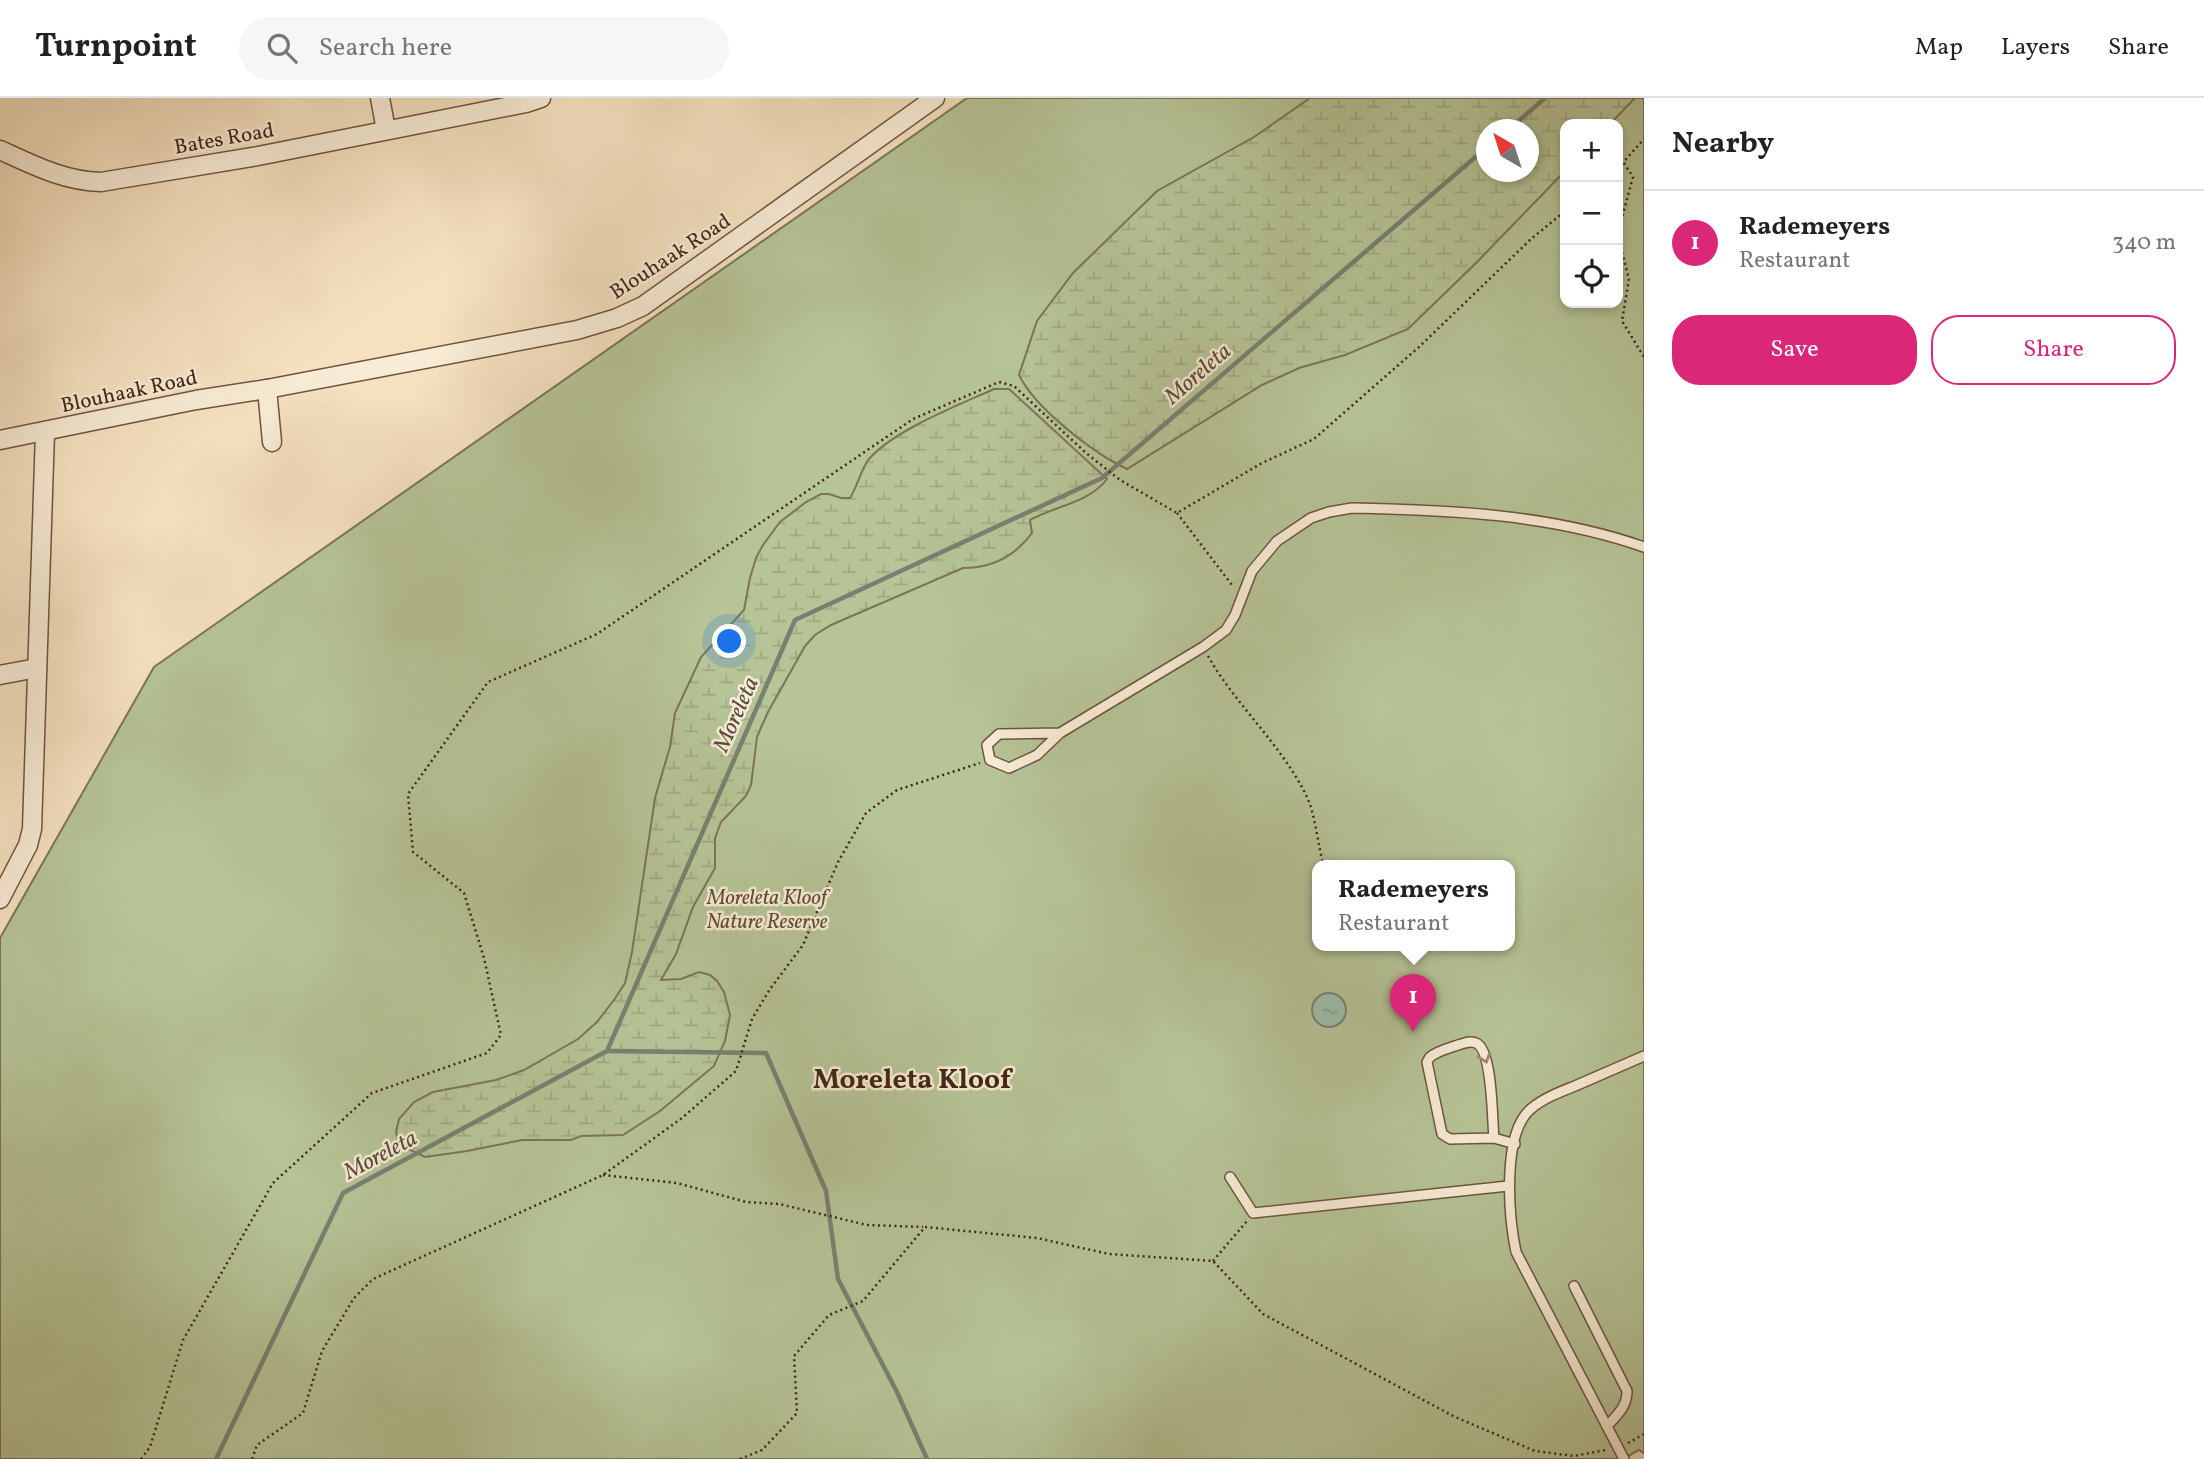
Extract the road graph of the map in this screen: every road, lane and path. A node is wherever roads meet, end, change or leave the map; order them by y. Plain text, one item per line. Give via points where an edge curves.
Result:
1 (380, 98) edge
2 (541, 98) edge
3 (935, 98) edge
4 (386, 130) junction
5 (1644, 139) edge
6 (0, 150) edge
7 (1624, 163) joint
8 (1560, 215) edge
9 (1644, 357) edge
10 (268, 389) junction
11 (45, 432) junction
12 (0, 440) edge
13 (272, 442) dead end
14 (1177, 513) junction
15 (1644, 547) edge
16 (1241, 596) junction
17 (1203, 647) junction
18 (37, 668) junction
19 (0, 675) edge
20 (1060, 733) junction
21 (990, 760) junction
22 (1322, 860) edge
23 (0, 899) edge
24 (1644, 1056) edge
25 (1494, 1138) junction
26 (1515, 1144) junction
27 (603, 1175) junction
28 (1230, 1177) dead end
29 (1508, 1186) junction
30 (1254, 1213) junction
31 (925, 1227) junction
32 (1213, 1261) junction
33 (1574, 1286) dead end
34 (1607, 1426) junction
35 (1644, 1434) edge
36 (1618, 1448) junction
37 (141, 1459) edge
38 (253, 1459) edge
39 (740, 1459) edge
40 (1624, 1459) edge

1 - 4 street
2 - 4 street, Bates Road
3 - 10 street, Blouhaak Road via 643,306 617,318 577,330
4 - 6 street, Bates Road via 101,182 62,176
5 - 7 path
7 - 9 path via 1633,177 1621,221 1629,279 1622,321
8 - 14 path via 1314,439 1262,463
10 - 11 street, Blouhaak Road
10 - 13 street
11 - 12 street, Blouhaak Road
11 - 18 street
14 - 16 path
14 - 37 path via 1120,480 1014,386 999,382 913,419 597,634 488,682 408,794 413,852 464,893 501,1035 486,1053 372,1093 273,1184 184,1340
15 - 16 lane via 1510,516 1352,508 1311,518 1277,541 1252,571
16 - 17 lane via 1226,630
17 - 20 lane
17 - 22 path via 1306,795
18 - 19 street
18 - 23 street via 32,829
20 - 21 lane via 1037,755 1009,768
20 - 21 lane via 999,734 987,745
21 - 27 path via 897,790 866,813 838,862 803,944 752,1019 736,1071 682,1118
24 - 26 lane via 1529,1109
25 -> 25 lane via 1450,1139 1442,1134 1427,1062 1430,1057 1468,1042 1480,1046 1489,1071
25 - 26 lane
26 - 29 lane
27 - 31 path via 677,1183 746,1202 779,1204 867,1225
27 - 38 path via 373,1279 354,1298 322,1351 303,1413 257,1445
28 - 30 lane
29 - 30 lane
29 - 34 lane via 1516,1252
30 - 32 path
31 - 32 path via 1037,1238 1109,1254
31 - 39 path via 863,1301 829,1315 794,1356 797,1413 762,1450
32 - 36 path via 1263,1314 1455,1418 1535,1451 1574,1456
33 - 34 lane via 1627,1391 1623,1409
34 - 36 lane
35 - 36 path
36 - 40 lane

